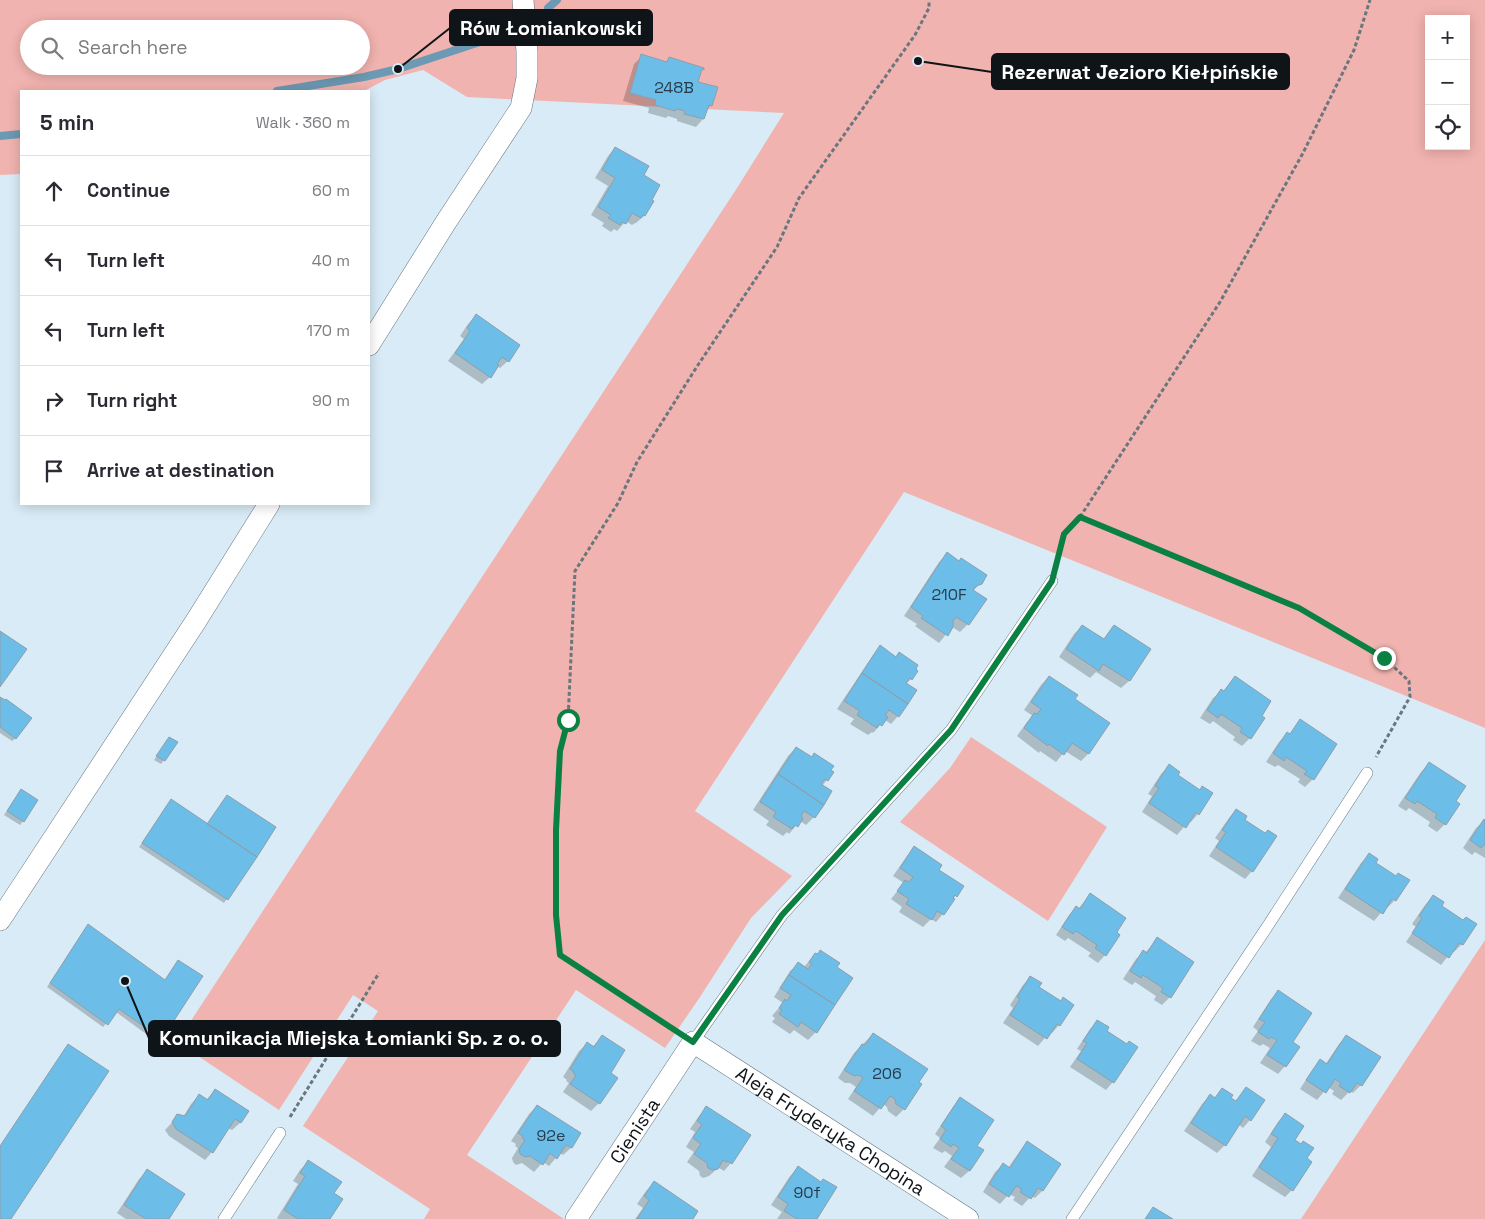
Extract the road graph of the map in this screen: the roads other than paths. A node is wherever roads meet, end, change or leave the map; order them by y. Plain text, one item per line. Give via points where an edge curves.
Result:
1 (523, 0) edge
2 (370, 343) edge
3 (268, 505) edge
4 (1052, 581) road end
5 (1367, 773) road end
6 (0, 920) edge
7 (693, 1042) junction
8 (280, 1132) road end
9 (224, 1219) edge
10 (576, 1219) edge
11 (968, 1219) edge
12 (1072, 1219) edge

1 - 2 street via 527,78 521,108
3 - 6 street via 196,622
4 - 7 lane via 951,730 782,915
5 - 12 lane
7 - 10 street, Cienista
7 - 11 street, Aleja Fryderyka Chopina
8 - 9 lane

